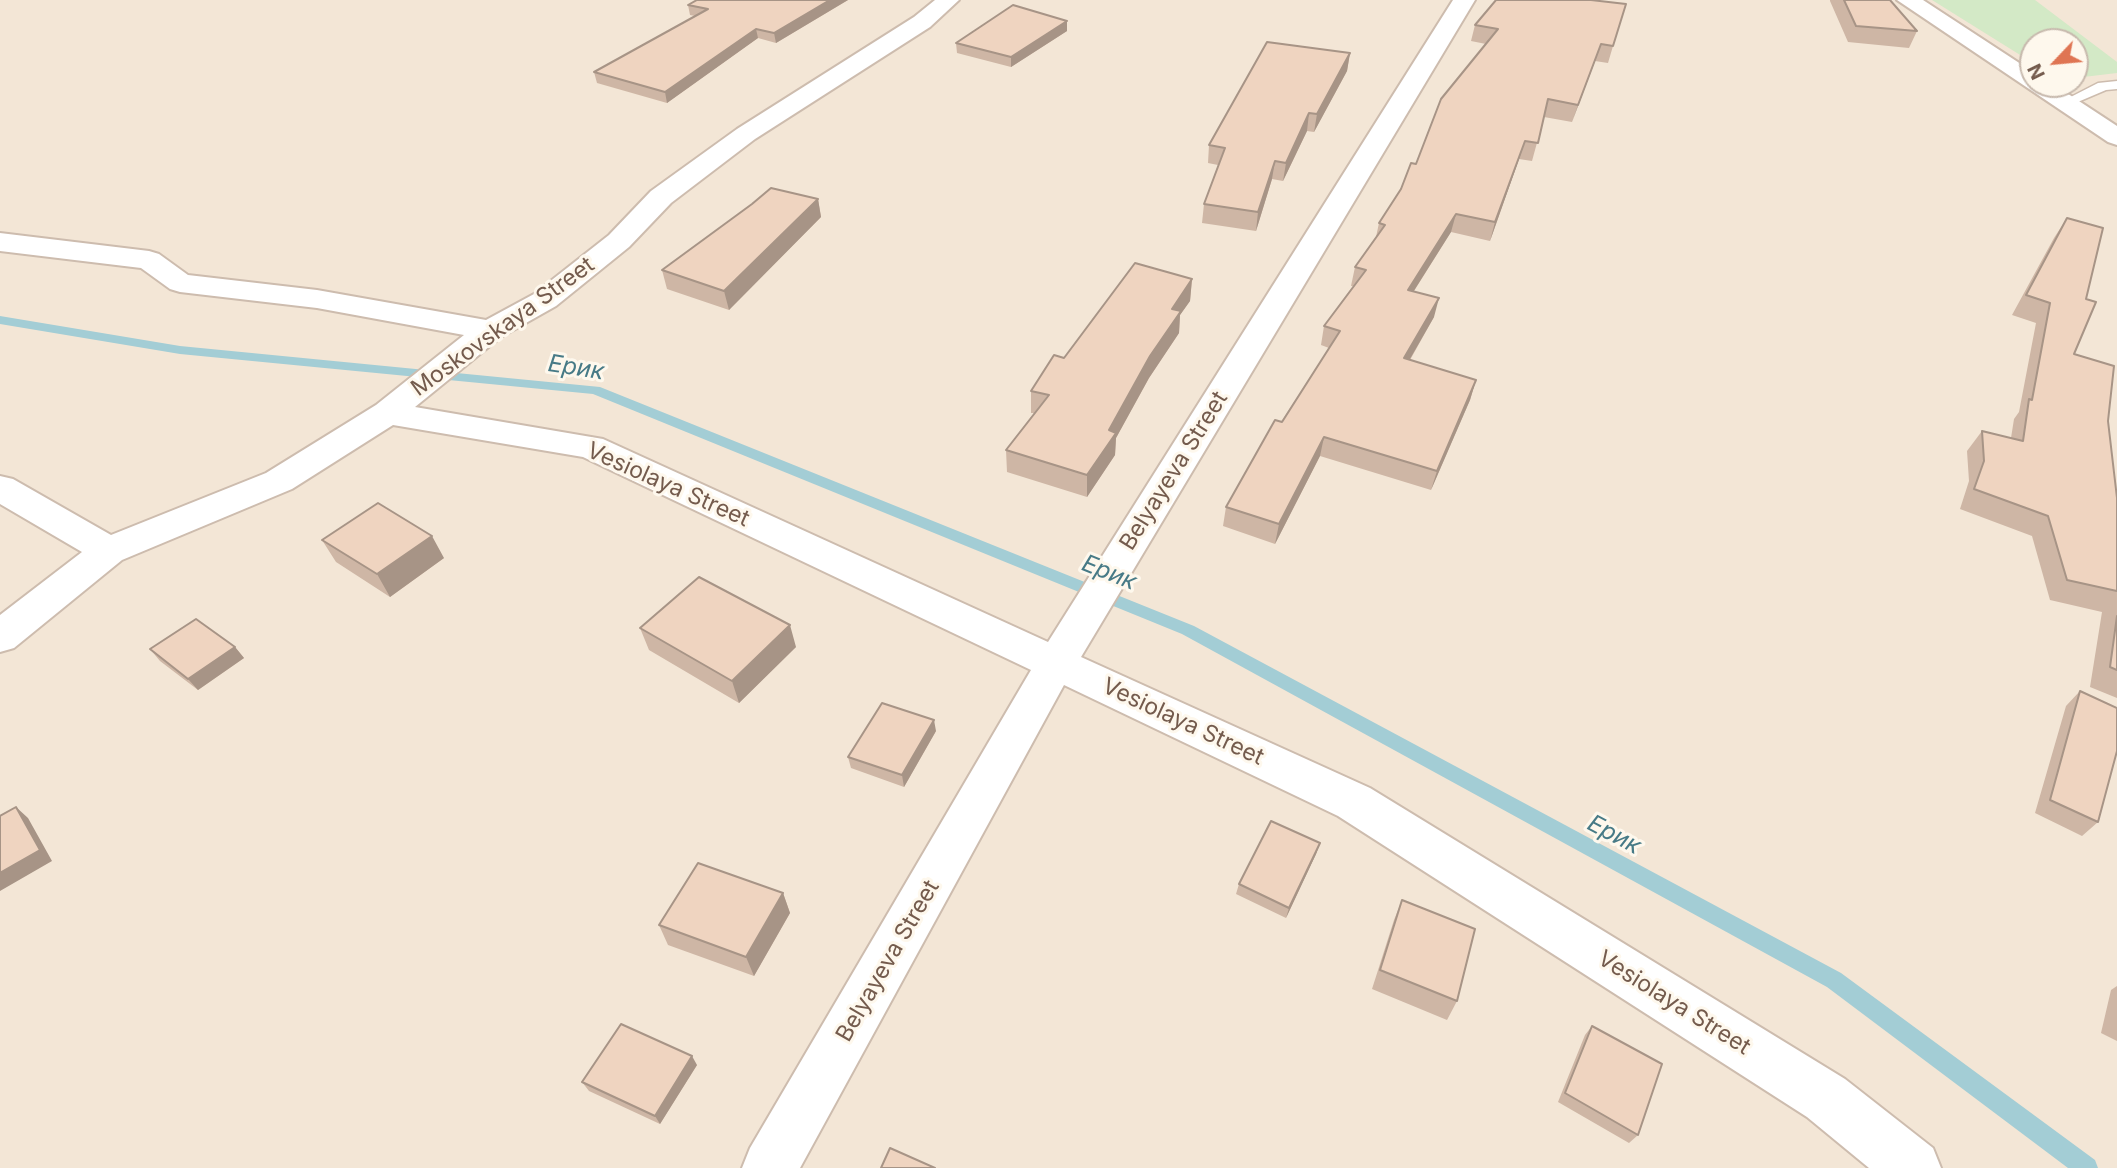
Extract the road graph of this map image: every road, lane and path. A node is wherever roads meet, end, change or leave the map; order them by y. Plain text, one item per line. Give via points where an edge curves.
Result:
1 (948, 0) edge
2 (1464, 0) edge
3 (1908, 0) edge
4 (2019, 73) edge
5 (2117, 85) edge
6 (2058, 98) edge
7 (2066, 103) junction
8 (2117, 136) edge
9 (0, 242) edge
10 (490, 330) junction
11 (388, 413) junction
12 (0, 488) edge
13 (109, 551) junction
14 (0, 637) edge
15 (1056, 663) junction
16 (770, 1168) edge
17 (1913, 1168) edge

1 - 10 street, Moskovskaya Street via 922,22 746,134 661,197 619,241 545,300
2 - 15 street, Belyayeva Street
3 - 4 street
5 - 7 lane via 2103,86
6 - 7 street
7 - 8 street
9 - 10 street via 149,260 180,283 317,299
10 - 11 street, Moskovskaya Street
11 - 13 street, Moskovskaya Street via 279,481
11 - 15 street, Vesiolaya Street via 591,447
12 - 13 street
13 - 14 street, Moskovskaya Street
15 - 16 street, Belyayeva Street
15 - 17 street, Vesiolaya Street via 1354,802 1826,1098

